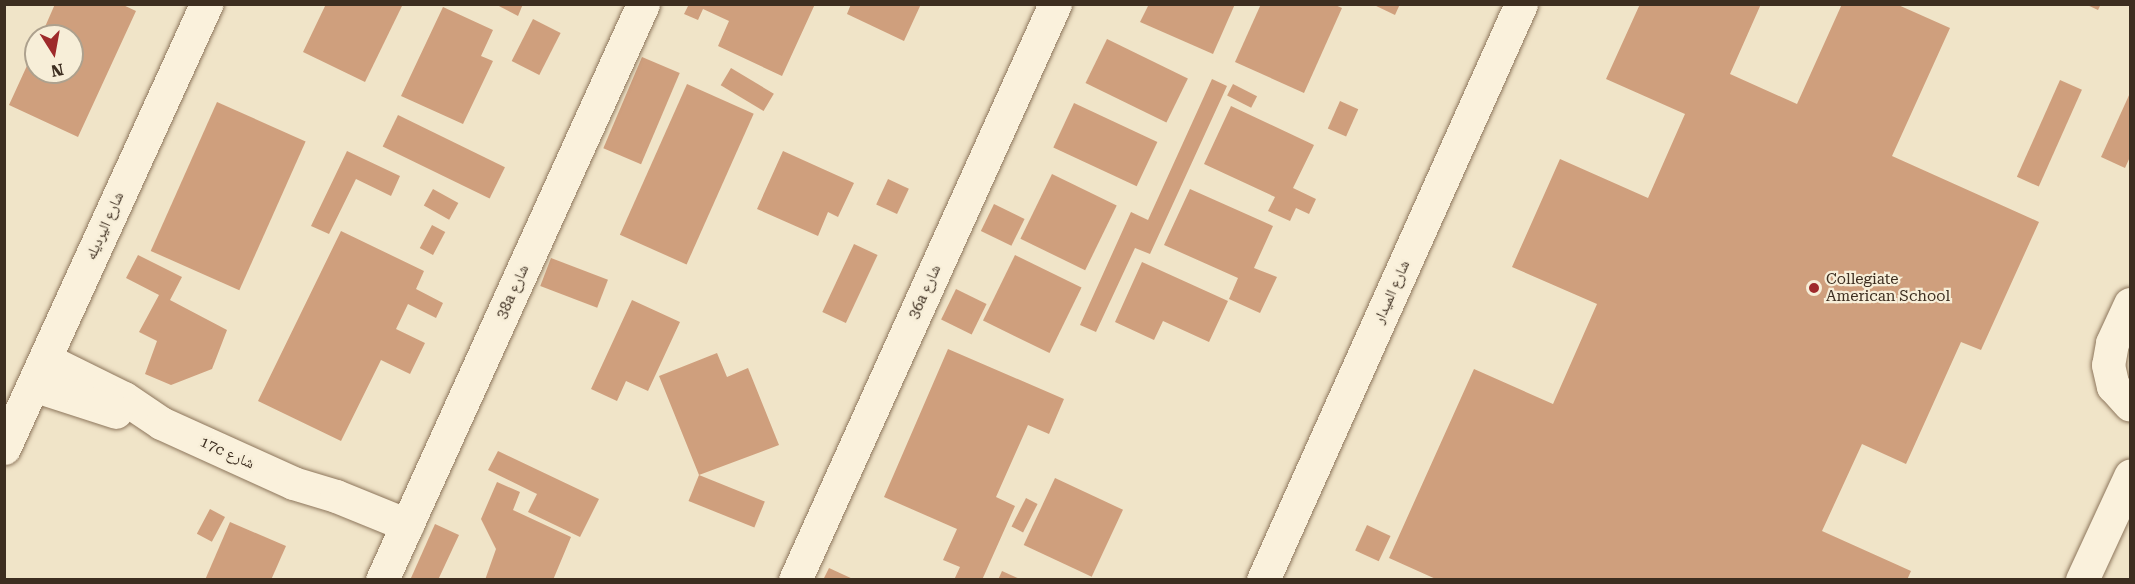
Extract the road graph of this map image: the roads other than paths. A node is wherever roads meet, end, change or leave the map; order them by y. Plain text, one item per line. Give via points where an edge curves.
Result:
1 (206, 4) edge
2 (643, 4) edge
3 (1055, 4) edge
4 (1521, 4) edge
5 (2130, 304) edge
6 (39, 372) junction
7 (2130, 405) edge
8 (4, 448) edge
9 (2129, 484) edge
10 (402, 537) junction
11 (382, 579) edge
12 (795, 579) edge
13 (1263, 579) edge
14 (2082, 579) edge

1 - 6 street, شارع اليرديله
2 - 10 street, 38a شارع
3 - 12 street, 36a شارع
4 - 13 street, شارع الميدار
5 - 7 street via 2112,343 2108,365 2113,386
6 - 8 street, شارع اليرديله
6 - 10 street, 17c شارع via 124,398 161,423 293,483 328,511
9 - 14 street
10 - 11 street, 38a شارع

